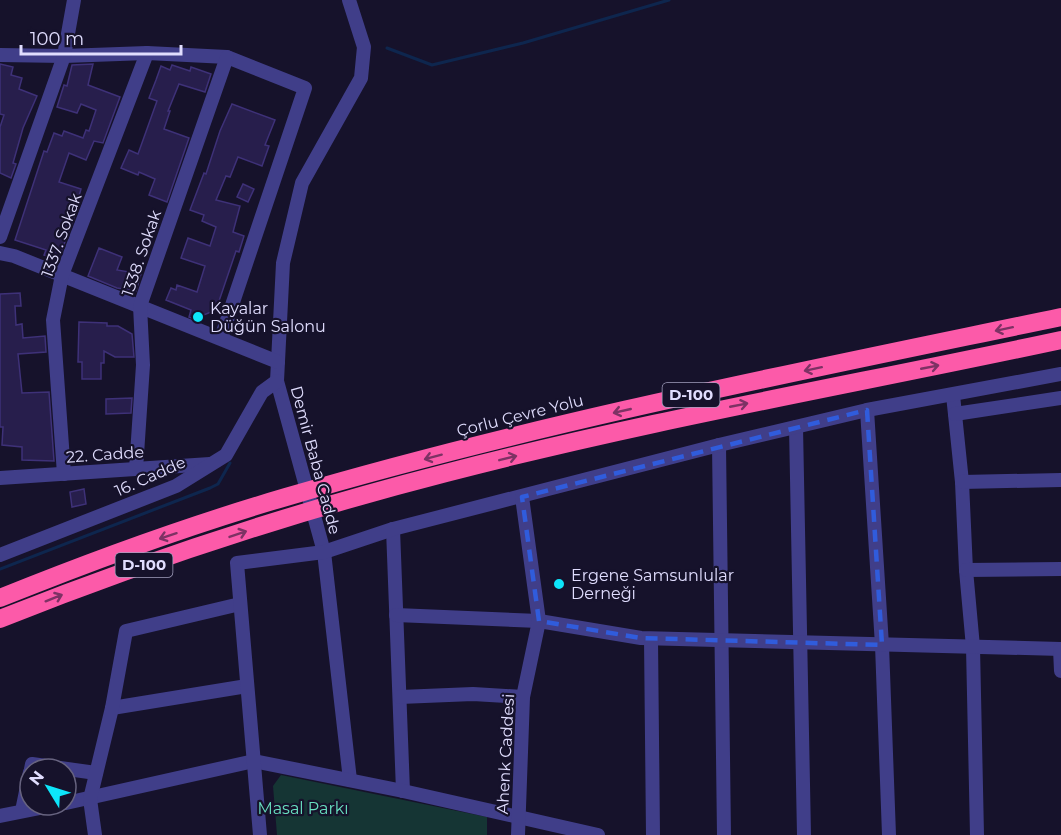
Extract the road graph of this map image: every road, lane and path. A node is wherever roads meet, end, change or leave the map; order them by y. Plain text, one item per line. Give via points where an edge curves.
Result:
1 (74, 0) edge
2 (350, 0) edge
3 (147, 52) junction
4 (0, 55) edge
5 (64, 56) junction
6 (227, 57) junction
7 (0, 237) edge
8 (7, 254) edge
9 (0, 266) edge
10 (62, 275) junction
11 (140, 306) junction
12 (1061, 317) edge
13 (221, 338) junction
14 (1061, 340) edge
15 (278, 362) junction
16 (1061, 374) edge
17 (277, 381) junction
18 (953, 395) junction
19 (1061, 398) edge
20 (867, 410) junction
21 (955, 414) junction
22 (796, 427) junction
23 (719, 445) junction
24 (212, 464) junction
25 (136, 469) junction
26 (64, 474) junction
27 (0, 478) edge
28 (1061, 480) edge
29 (962, 482) junction
30 (522, 497) junction
31 (393, 529) junction
32 (324, 552) junction
33 (0, 555) edge
34 (1061, 569) edge
35 (966, 570) junction
36 (0, 598) edge
37 (240, 604) junction
38 (396, 615) junction
39 (0, 619) edge
40 (539, 621) junction
41 (651, 639) junction
42 (722, 640) junction
43 (801, 643) junction
44 (882, 645) junction
45 (973, 647) junction
46 (1060, 649) edge
47 (1061, 671) edge
48 (248, 687) junction
49 (399, 697) junction
50 (522, 697) junction
51 (112, 708) junction
52 (254, 761) junction
53 (78, 770) edge
54 (96, 773) junction
55 (350, 780) junction
56 (403, 791) junction
57 (90, 799) junction
58 (78, 801) edge
59 (18, 813) edge
60 (0, 816) edge
61 (520, 816) junction
62 (94, 835) edge
63 (260, 835) edge
64 (518, 835) edge
65 (598, 835) edge
66 (653, 835) edge
67 (724, 835) edge
68 (804, 835) edge
69 (889, 835) edge
70 (977, 835) edge

1 - 5 street
2 - 15 street, Demir Baba Cadde via 364,47 361,78 302,183 283,263
3 - 5 street
3 - 6 street
3 - 10 street, 1337. Sokak
4 - 5 street
5 - 7 street
6 - 11 street, 1338. Sokak
6 - 13 street via 304,88
8 - 9 street
8 - 10 street
10 - 11 street
10 - 26 street, 1337. Sokak via 53,320
11 - 13 street
11 - 25 street, 1338. Sokak via 143,365
12 -> 36 highway, Çorlu Çevre Yolu / D-100 via 705,392 510,437 324,486 83,566
13 - 15 street
39 -> 14 highway, D-100 via 70,591 289,517 456,470 723,408
15 - 17 street, Demir Baba Cadde
16 - 18 street
17 - 24 street, 16. Cadde via 262,392 226,455
17 - 32 street, Demir Baba Cadde
18 - 20 street
18 - 21 street
19 - 21 street
20 - 22 street
20 - 44 street
21 - 29 street
22 - 23 street
22 - 43 street
23 - 30 street
23 - 42 street
24 - 25 street, 22. Cadde
24 - 33 street, 16. Cadde via 176,486
25 - 26 street, 22. Cadde
26 - 27 street, 22. Cadde
28 - 29 street
29 - 35 street
30 - 31 street
30 - 40 street, Ahenk Caddesi
31 - 32 street
31 - 38 street
32 - 37 street via 237,563
32 - 55 street, Demir Baba Cadde
34 - 35 street
35 - 45 street
37 - 48 street
37 - 51 street via 126,631
38 - 40 street
38 - 49 street
40 - 41 street
40 - 50 street, Ahenk Caddesi
41 - 42 street
41 - 66 street
42 - 43 street
42 - 67 street
43 - 44 street
43 - 68 street
44 - 45 street
44 - 69 street
45 - 46 street
45 - 70 street
46 - 47 street
48 - 51 street
48 - 52 street
49 - 50 street
49 - 56 street
50 - 61 street, Ahenk Caddesi
51 - 54 street
52 - 55 street
52 - 57 street
52 - 63 street
53 - 54 street
54 - 57 street
55 - 56 street
56 - 61 street
57 - 58 street
57 - 62 street
59 - 60 street
61 - 64 street, Ahenk Caddesi
61 - 65 street

